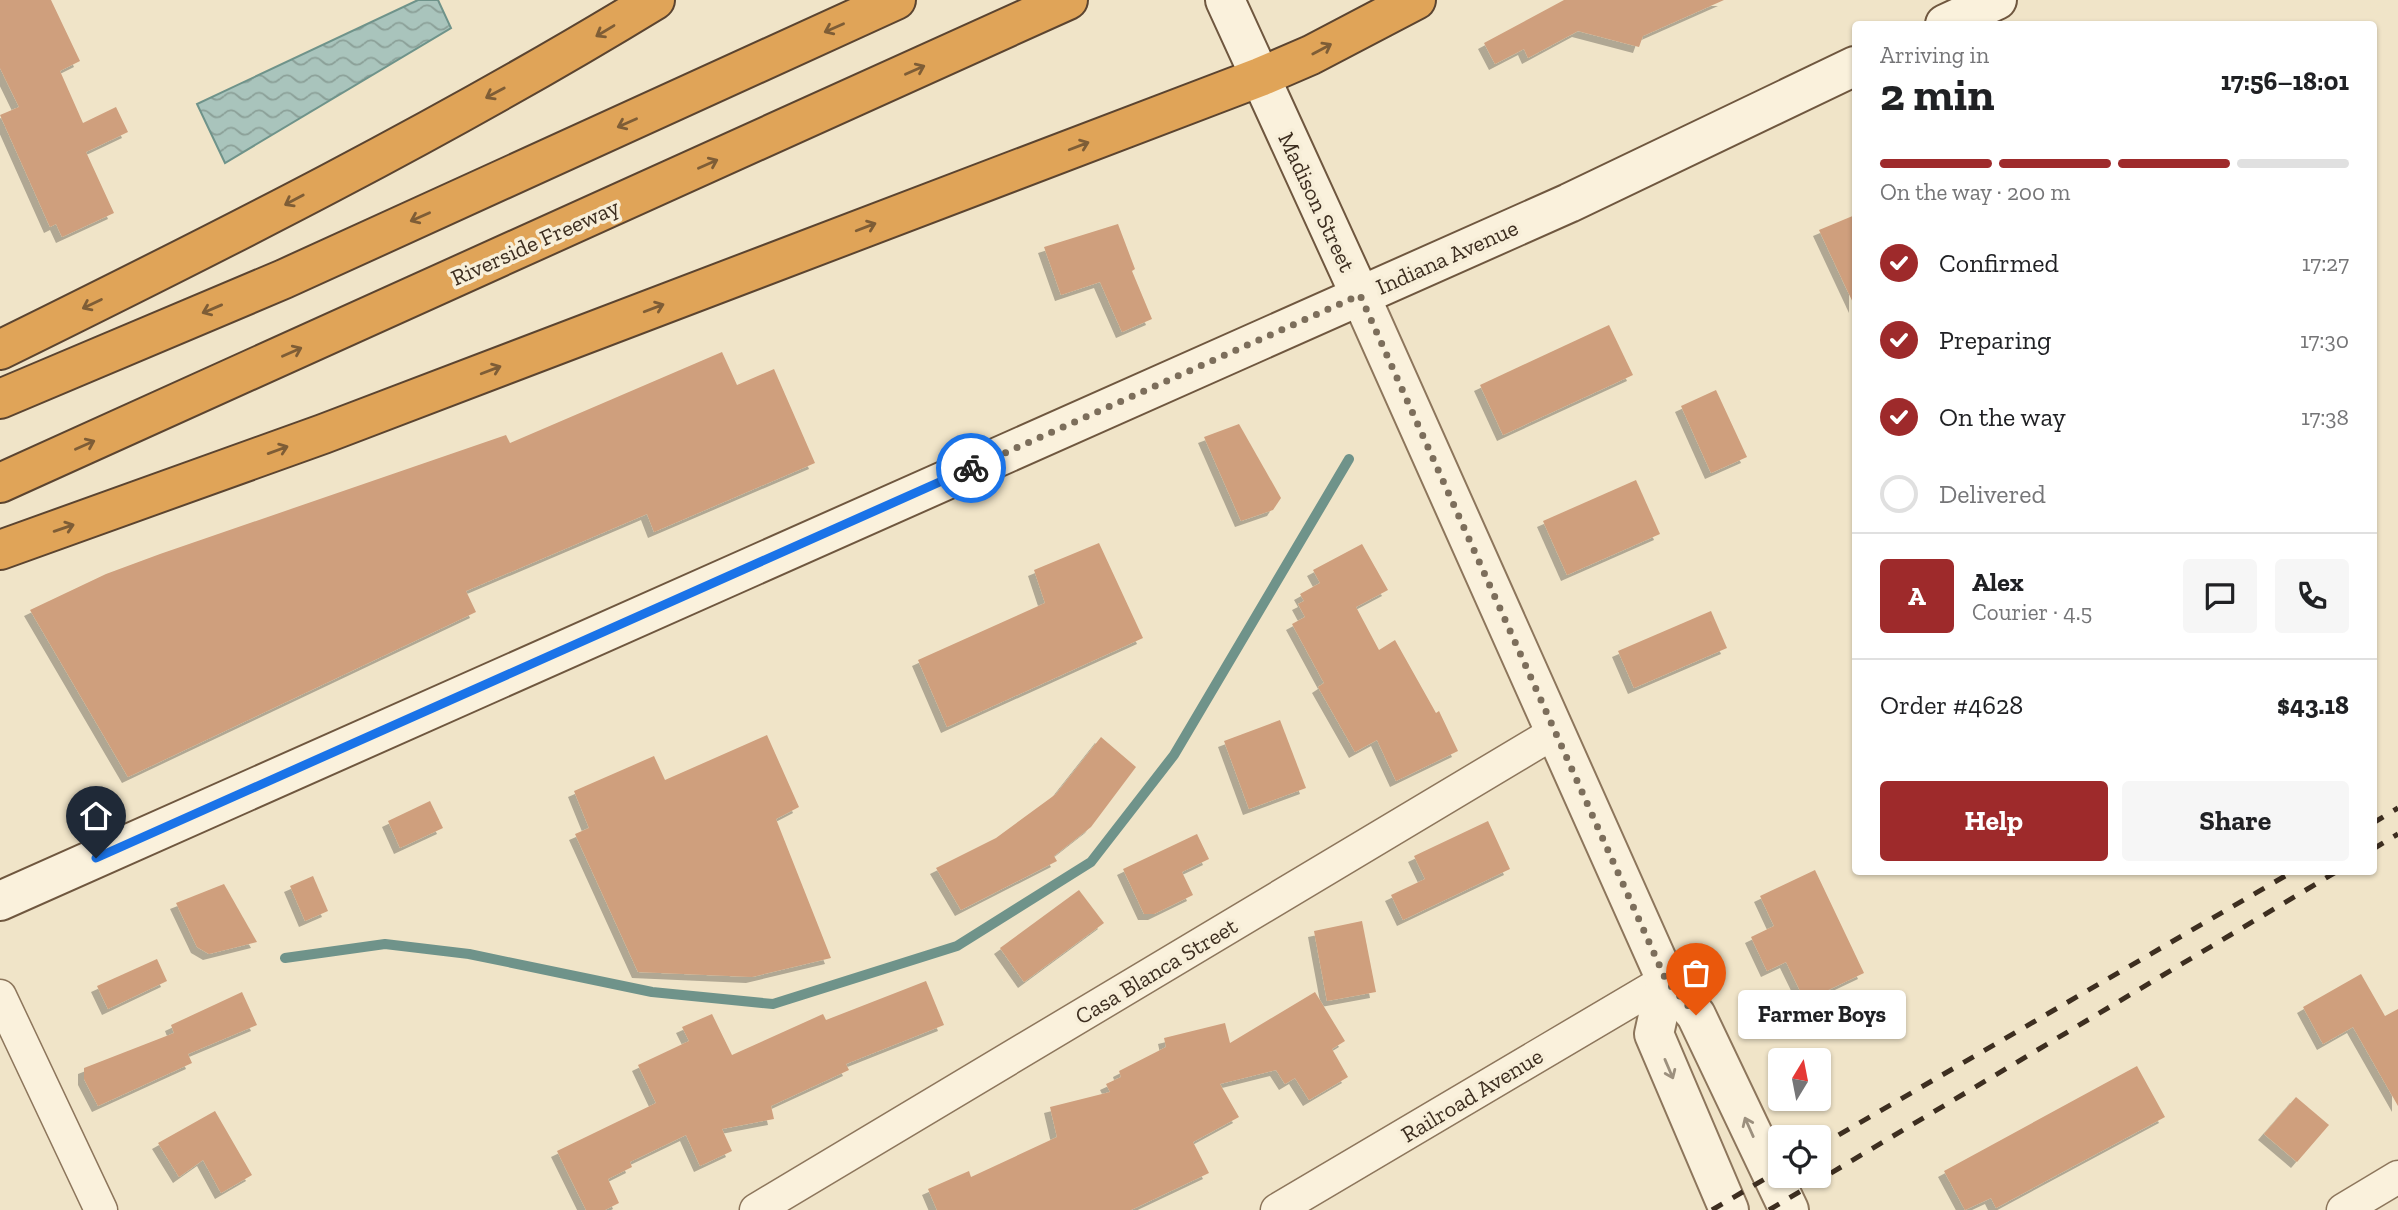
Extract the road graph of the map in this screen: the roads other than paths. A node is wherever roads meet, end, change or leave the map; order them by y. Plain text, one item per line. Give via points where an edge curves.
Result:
1 (655, 0) edge
2 (896, 0) edge
3 (1068, 0) edge
4 (1224, 0) edge
5 (1416, 0) edge
6 (1997, 0) edge
7 (1952, 21) edge
8 (1852, 67) edge
9 (1260, 77) junction
10 (1360, 295) junction
11 (0, 350) edge
12 (0, 399) edge
13 (0, 483) edge
14 (0, 550) edge
15 (1555, 732) junction
16 (0, 901) edge
17 (1666, 980) junction
18 (0, 996) edge
19 (2398, 1177) edge
20 (101, 1210) edge
21 (756, 1210) edge
22 (1278, 1210) edge
23 (1729, 1210) edge
24 (1789, 1210) edge
25 (2343, 1210) edge

1 -> 11 highway via 555,61
2 -> 12 highway via 284,279
13 -> 3 highway, Riverside Freeway
4 - 9 main road, Madison Street
9 -> 5 highway
6 - 7 main road
8 - 10 main road, Indiana Avenue via 1569,203
9 - 10 main road, Madison Street
14 -> 9 highway via 323,435
10 - 15 main road, Madison Street
10 - 16 main road, Indiana Avenue
15 - 17 main road, Madison Street
15 - 21 street, Casa Blanca Street
17 - 22 street, Railroad Avenue
17 -> 23 main road via 1654,1034
24 -> 17 main road, Madison Street via 1696,1015
18 - 20 street
19 - 25 street

